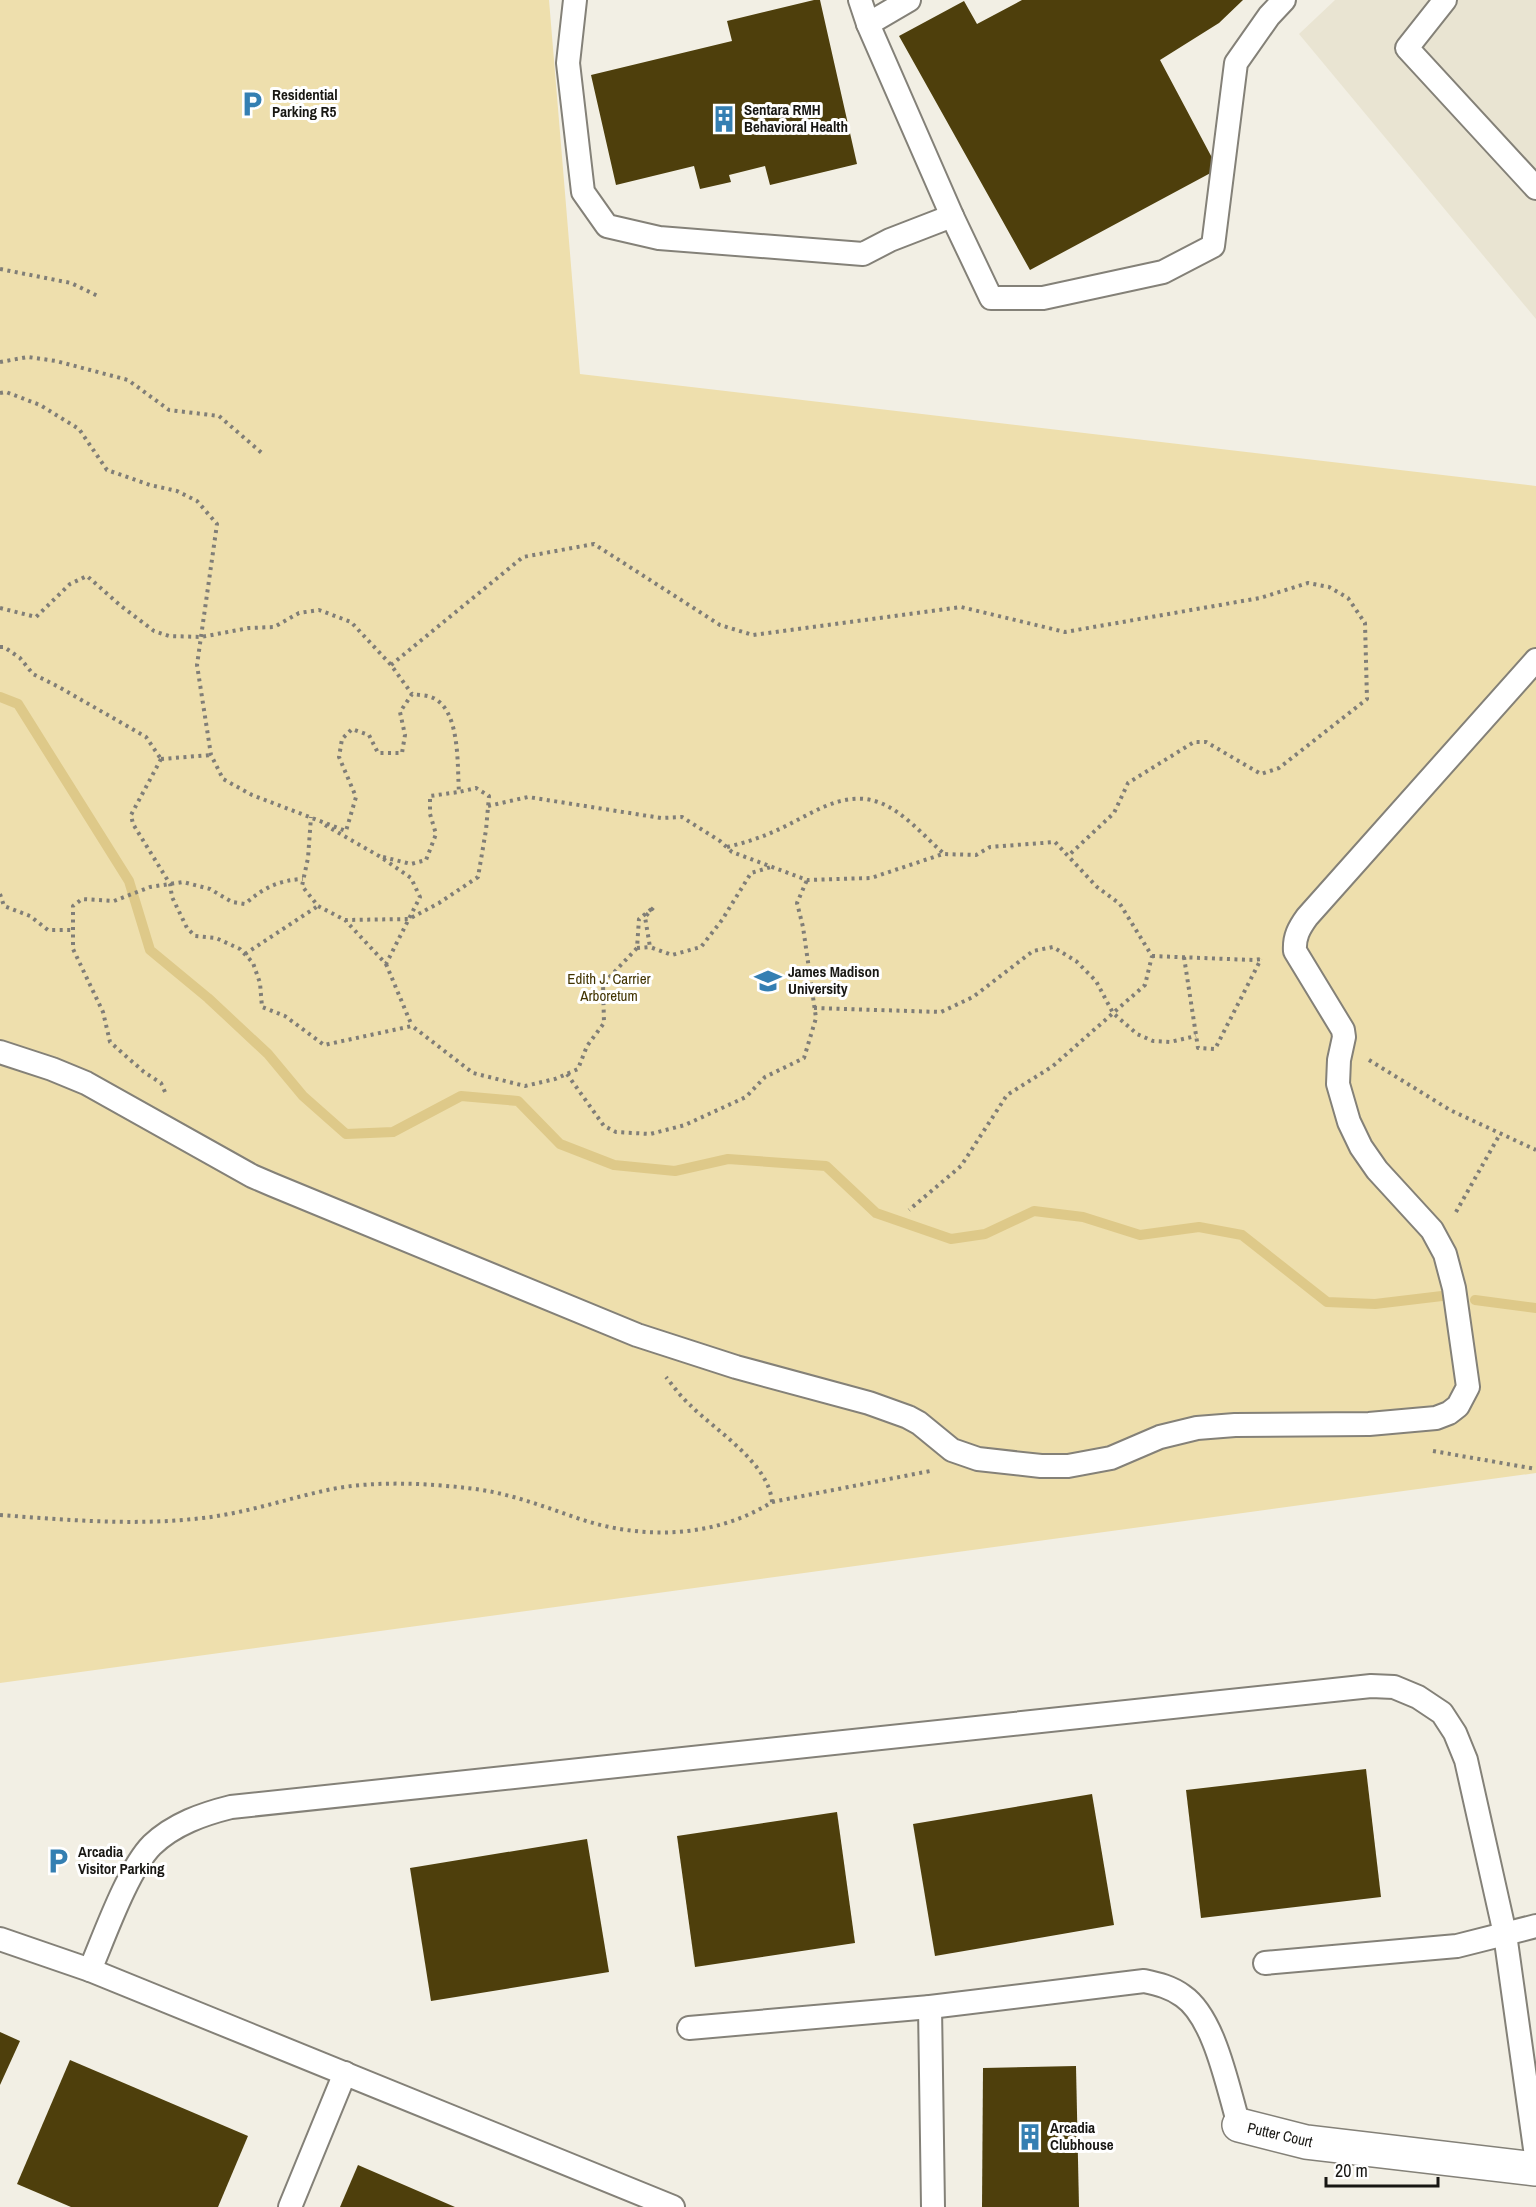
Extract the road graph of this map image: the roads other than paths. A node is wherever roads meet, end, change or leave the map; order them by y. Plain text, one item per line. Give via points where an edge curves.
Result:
1 (575, 0) edge
2 (860, 0) edge
3 (909, 0) edge
4 (1284, 0) edge
5 (1445, 0) edge
6 (868, 24) junction
7 (1536, 188) edge
8 (951, 216) junction
9 (1536, 660) edge
10 (0, 1052) edge
11 (1536, 1926) edge
12 (1505, 1934) junction
13 (0, 1939) edge
14 (1265, 1963) dead end
15 (90, 1970) junction
16 (930, 2007) junction
17 (689, 2028) dead end
18 (345, 2073) junction
19 (1239, 2125) joint
20 (1536, 2156) edge
21 (1536, 2169) edge
22 (290, 2207) edge
23 (673, 2207) edge
24 (933, 2207) edge

1 - 8 lane via 568,63 583,192 607,226 659,238 864,254
2 - 6 lane
3 - 6 lane
4 - 8 lane via 1236,63 1213,246 1163,272 1043,298 991,298
5 - 7 lane via 1407,48
6 - 8 lane
9 - 10 lane via 1307,917 1297,933 1295,946 1339,1021 1344,1037 1338,1084 1361,1147 1439,1241 1454,1288 1468,1387 1462,1401 1442,1416 1369,1424 1197,1428 1160,1437 1111,1458 1068,1466 969,1456 947,1447 908,1417 736,1367 544,1298 252,1176 86,1083
11 - 12 lane
12 - 14 lane via 1457,1946
12 - 15 lane via 1466,1760 1455,1733 1442,1713 1418,1696 1394,1687 1371,1686 223,1809 176,1828 152,1846 135,1870
12 - 20 lane
13 - 15 lane
15 - 18 lane
16 - 17 lane
16 - 19 lane via 1144,1981 1166,1986 1184,1996 1201,2015 1213,2038
16 - 24 lane
18 - 22 lane
18 - 23 lane
19 - 21 street, Putter Court via 1306,2142

